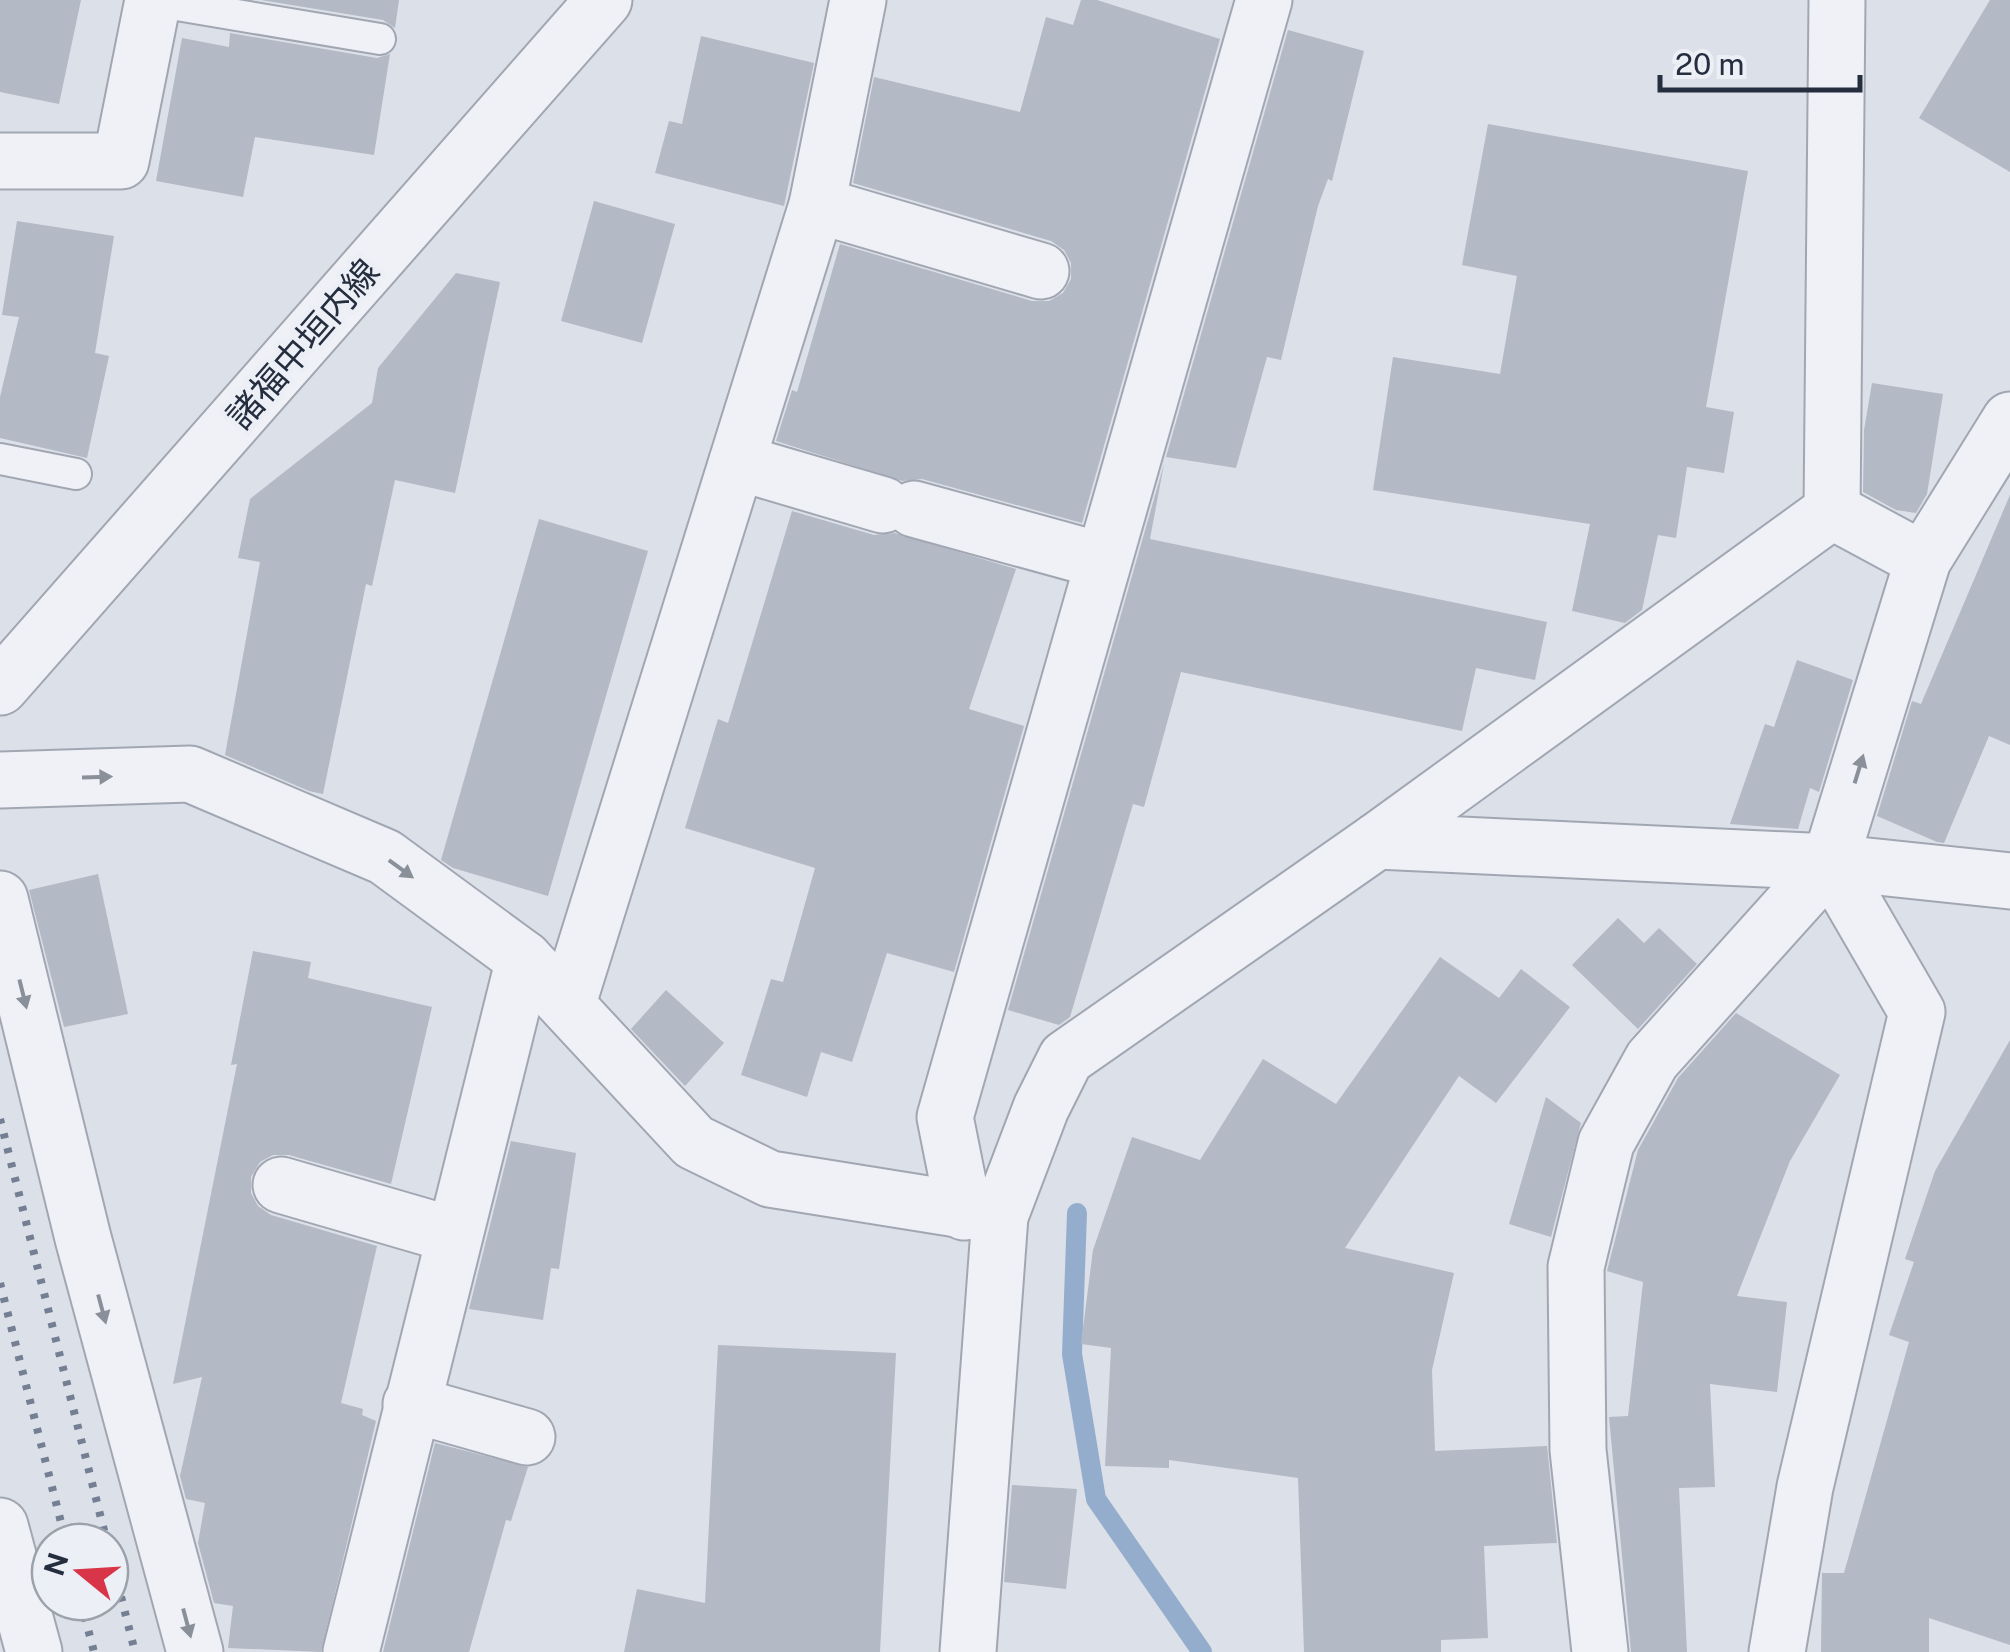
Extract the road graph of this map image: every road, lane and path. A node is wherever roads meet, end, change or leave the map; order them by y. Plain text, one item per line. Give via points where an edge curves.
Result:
1 (153, 0) edge
2 (604, 0) edge
3 (858, 0) edge
4 (1264, 0) edge
5 (1837, 0) edge
6 (380, 40) dead end
7 (0, 161) edge
8 (817, 205) junction
9 (1041, 271) dead end
10 (2010, 420) edge
11 (0, 459) edge
12 (737, 462) junction
13 (76, 474) dead end
14 (1832, 512) junction
15 (1923, 560) junction
16 (1104, 561) junction
17 (0, 687) edge
18 (0, 780) edge
19 (1377, 841) junction
20 (1830, 862) junction
21 (2010, 880) edge
22 (0, 899) edge
23 (524, 960) junction
24 (568, 1003) junction
25 (280, 1185) dead end
26 (982, 1214) junction
27 (453, 1236) junction
28 (411, 1404) junction
29 (527, 1436) dead end
30 (0, 1526) edge
31 (34, 1652) edge
32 (195, 1652) edge
33 (351, 1652) edge
34 (968, 1652) edge
35 (1600, 1652) edge
36 (1777, 1652) edge

1 - 6 lane
1 - 7 street via 121,161
2 - 17 street, 諸福中垣内線
3 - 8 street
4 - 16 street
5 - 14 street
8 - 9 street
8 - 12 street
10 - 15 street
11 - 13 lane
12 - 16 street
12 - 24 street
14 - 15 street
14 - 19 street
20 -> 15 street
16 - 26 street via 945,1116
18 -> 23 street via 190,774 385,857
19 - 20 street
19 - 26 street via 1066,1058
20 - 21 street
20 - 35 street via 1652,1060 1606,1144 1576,1267 1578,1450
20 - 36 street via 1917,1012 1805,1487
22 -> 32 street
23 - 24 street
23 - 27 street
24 - 26 street via 694,1142 770,1179
25 - 27 street
26 - 34 street
27 - 28 street
28 - 29 street
28 - 33 street
30 - 31 street

